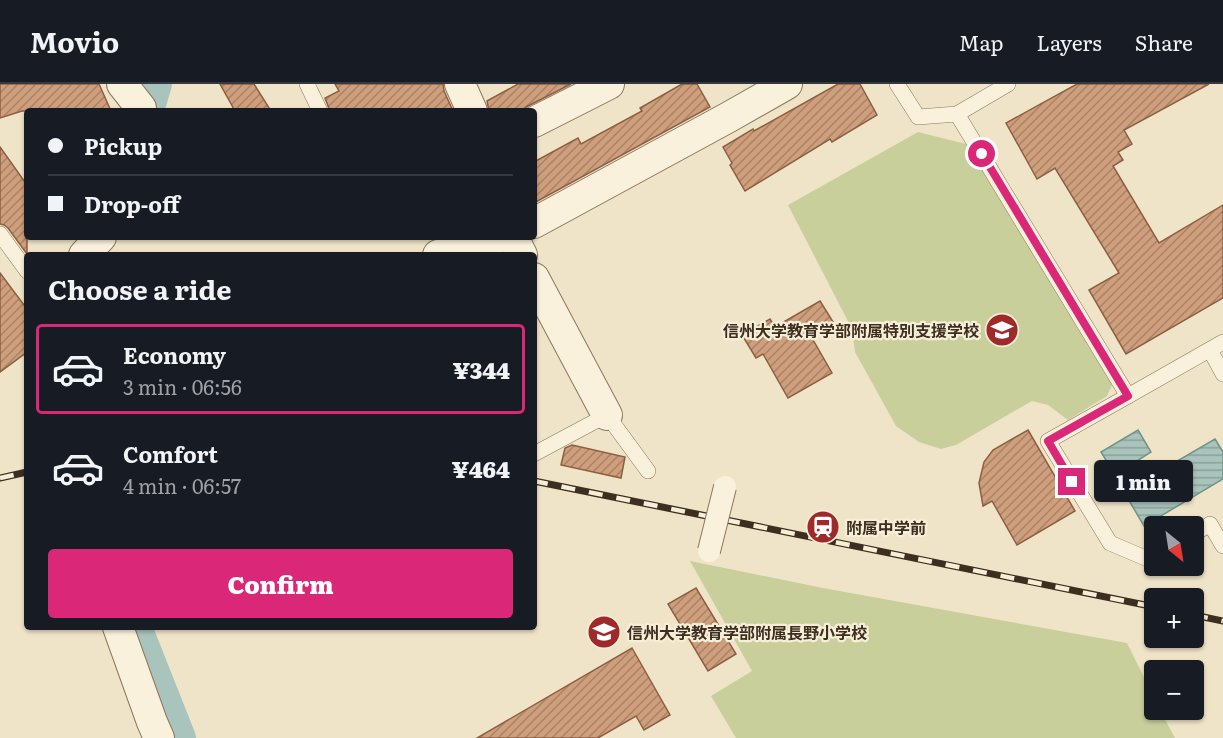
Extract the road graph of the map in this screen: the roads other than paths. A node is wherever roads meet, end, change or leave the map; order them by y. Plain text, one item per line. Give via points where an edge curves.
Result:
1 (122, 84) edge
2 (307, 84) edge
3 (460, 84) edge
4 (609, 84) edge
5 (787, 84) edge
6 (897, 84) edge
7 (1008, 84) edge
8 (143, 101) edge
9 (319, 108) edge
10 (471, 108) edge
11 (957, 114) junction
12 (537, 120) edge
13 (537, 221) edge
14 (0, 234) edge
15 (98, 240) edge
16 (488, 240) edge
17 (87, 252) edge
18 (447, 252) edge
19 (24, 267) edge
20 (537, 284) edge
21 (1216, 346) edge
22 (1223, 374) edge
23 (1128, 396) junction
24 (607, 415) junction
25 (537, 452) edge
26 (648, 471) dead end
27 (725, 487) dead end
28 (1204, 528) edge
29 (1223, 546) edge
30 (709, 551) dead end
31 (1144, 557) edge
32 (119, 630) edge
33 (159, 738) edge

1 - 8 street
2 - 9 lane
3 - 10 street
4 - 12 street
5 - 13 street
6 - 11 lane via 918,117
7 - 11 lane
11 - 23 lane
14 - 19 lane
15 - 17 street
16 - 18 street
20 - 24 street
21 - 22 lane
21 - 23 lane
23 - 31 lane via 1048,441 1110,543
24 - 25 lane
24 - 26 lane
27 - 30 street, bridge
28 - 29 lane via 1210,524
32 - 33 street

